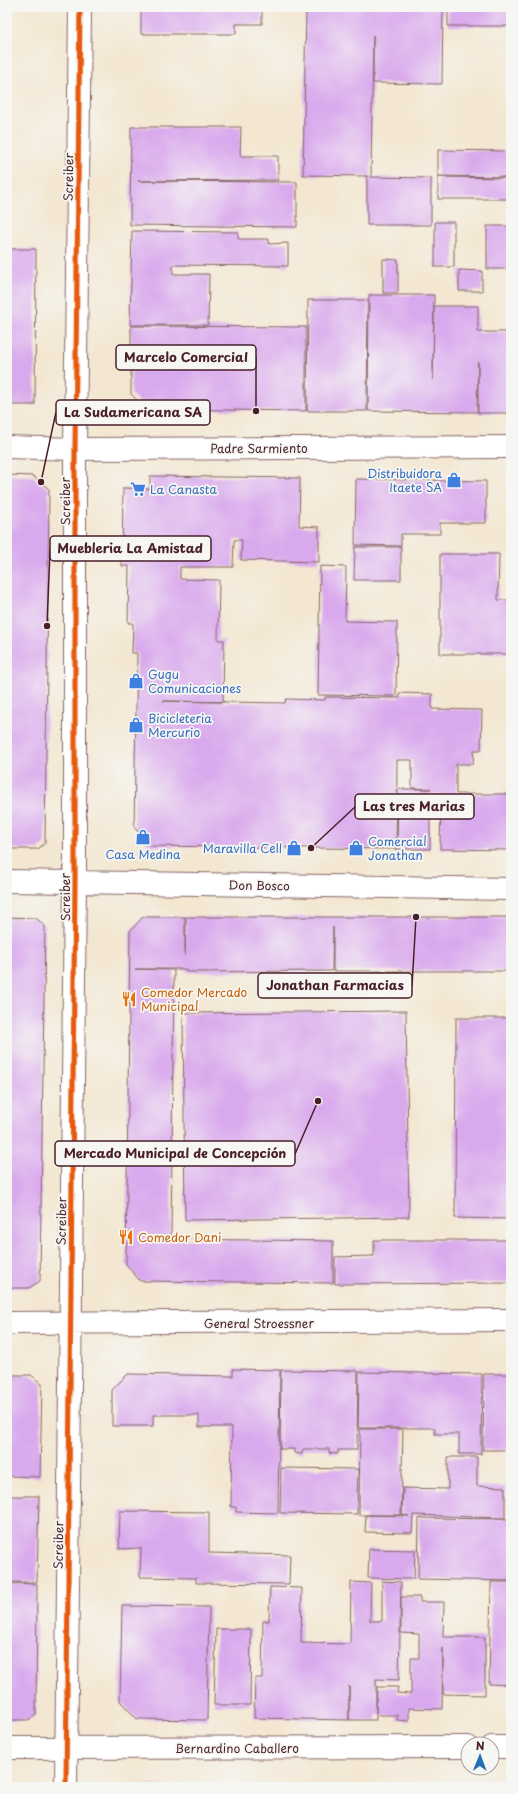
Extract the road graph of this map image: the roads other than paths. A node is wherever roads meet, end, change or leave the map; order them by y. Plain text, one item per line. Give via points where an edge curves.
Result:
1 (80, 7) edge
2 (7, 447) edge
3 (511, 447) edge
4 (75, 449) junction
5 (7, 881) edge
6 (75, 882) junction
7 (511, 889) edge
8 (511, 1320) edge
9 (7, 1324) edge
10 (70, 1324) junction
11 (500, 1747) edge
12 (511, 1747) edge
13 (7, 1748) edge
14 (66, 1748) junction
15 (460, 1748) edge
16 (66, 1787) edge

1 - 4 main road, Screiber
2 - 4 main road, Padre Sarmiento
3 - 4 main road, Padre Sarmiento
4 - 6 main road, Screiber
5 - 6 main road, Don Bosco
6 - 7 main road, Don Bosco
6 - 10 main road, Screiber
8 - 10 main road, General Stroessner
9 - 10 main road, General Stroessner
10 - 14 main road, Screiber
11 - 12 main road
13 - 14 main road, Bernardino Caballero
14 - 15 main road, Bernardino Caballero
14 - 16 main road, Screiber

